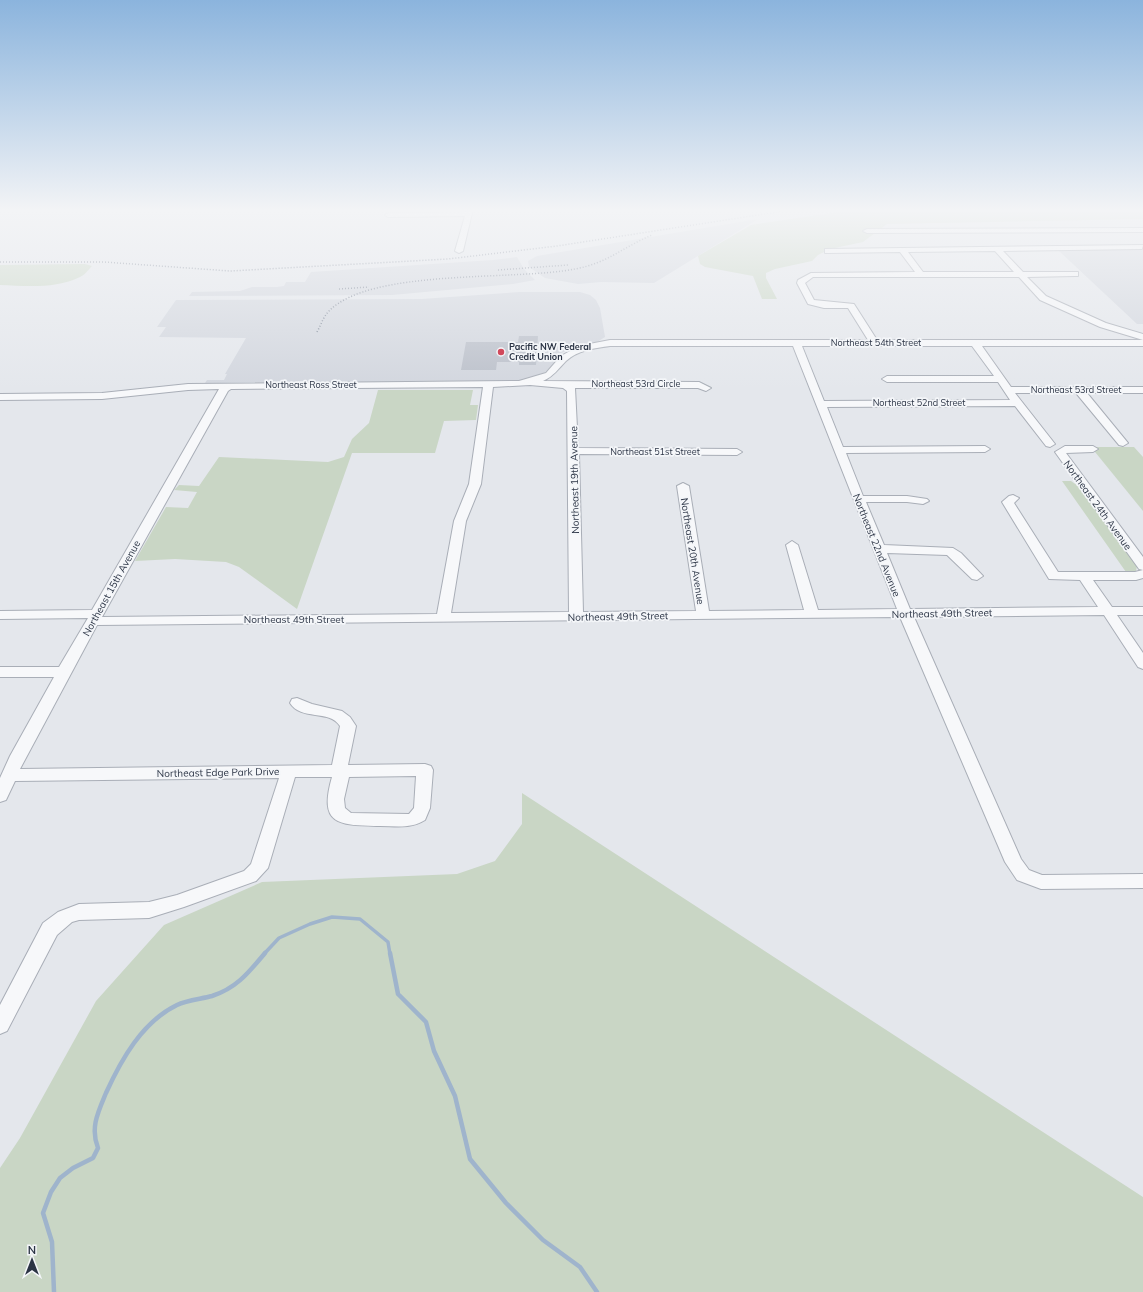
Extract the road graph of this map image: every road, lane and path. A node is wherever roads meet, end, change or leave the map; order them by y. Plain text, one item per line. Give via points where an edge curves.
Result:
1 (916, 269) edge
2 (1016, 269) edge
3 (920, 274) junction
4 (1021, 274) junction
5 (1075, 274) dead end
6 (1143, 338) edge
7 (796, 342) junction
8 (610, 343) joint
9 (874, 343) junction
10 (975, 343) junction
11 (1143, 343) edge
12 (887, 379) dead end
13 (1001, 379) junction
14 (528, 383) junction
15 (488, 385) junction
16 (565, 385) junction
17 (229, 386) junction
18 (706, 388) dead end
19 (1009, 390) junction
20 (1079, 390) junction
21 (1143, 390) edge
22 (0, 397) edge
23 (1018, 402) junction
24 (821, 404) junction
25 (1123, 443) dead end
26 (1050, 444) dead end
27 (1093, 449) dead end
28 (839, 450) junction
29 (985, 450) dead end
30 (574, 451) junction
31 (737, 452) dead end
32 (683, 486) dead end
33 (1013, 498) dead end
34 (858, 499) junction
35 (922, 501) dead end
36 (792, 545) dead end
37 (879, 549) junction
38 (1143, 566) edge
39 (1143, 574) edge
40 (977, 576) dead end
41 (1084, 576) junction
42 (1143, 611) edge
43 (1107, 612) junction
44 (905, 613) junction
45 (812, 614) junction
46 (0, 615) edge
47 (703, 615) junction
48 (576, 616) junction
49 (94, 618) junction
50 (443, 618) junction
51 (1143, 664) edge
52 (0, 672) edge
53 (64, 672) junction
54 (298, 703) dead end
55 (340, 770) junction
56 (289, 771) junction
57 (10, 775) junction
58 (0, 796) edge
59 (1143, 881) edge
60 (0, 1025) edge

1 - 3 street
2 - 4 street
3 - 4 street
3 - 9 street via 820,275 805,277 802,280 801,283 811,302 824,305 854,304
4 - 5 street
4 - 6 street via 1043,298 1103,325
7 - 8 street, Northeast 54th Street
7 - 9 street, Northeast 54th Street
7 - 24 street, Northeast 22nd Avenue
8 - 14 street, Northeast Ross Street via 574,352 564,358 549,375
9 - 10 street, Northeast 54th Street
10 - 11 street, Northeast 54th Street
10 - 13 street
12 - 13 street
13 - 19 street
14 - 15 street, Northeast Ross Street
14 - 16 street
15 - 17 street, Northeast Ross Street
15 - 50 street via 475,484 460,521
16 - 18 street, Northeast 53rd Circle via 699,385
16 - 30 street, Northeast 19th Avenue via 572,390
17 - 22 street, Northeast Ross Street via 188,387 102,396
17 - 49 street, Northeast 15th Avenue via 224,389
19 - 20 street, Northeast 53rd Street
19 - 23 street
20 - 21 street, Northeast 53rd Street
20 - 25 street
23 - 24 street, Northeast 52nd Street
23 - 26 street
24 - 28 street, Northeast 22nd Avenue
27 - 38 street, Northeast 24th Avenue via 1065,449 1060,452
28 - 29 street
28 - 34 street, Northeast 22nd Avenue
30 - 31 street, Northeast 51st Street
30 - 48 street, Northeast 19th Avenue
32 - 47 street, Northeast 20th Avenue
33 - 41 street via 1008,502 1054,576
34 - 35 street
34 - 37 street, Northeast 22nd Avenue
36 - 45 street
37 - 40 street via 945,550 956,554 964,567
37 - 44 street, Northeast 22nd Avenue
39 - 41 street
41 - 43 street
42 - 43 street, Northeast 49th Street
43 - 44 street, Northeast 49th Street
43 - 51 street
44 - 45 street, Northeast 49th Street
44 - 59 street, Northeast 22nd Avenue via 1014,862 1023,875 1041,882
45 - 47 street, Northeast 49th Street
46 - 49 street, Northeast 49th Street
47 - 48 street, Northeast 49th Street
48 - 50 street, Northeast 49th Street
49 - 50 street, Northeast 49th Street
49 - 53 street, Northeast 15th Avenue
52 - 53 street
53 - 57 street, Northeast 15th Avenue
54 - 55 street via 308,709 336,713 346,722 348,726
55 - 55 street, Northeast Edge Park Drive via 335,805 336,812 341,817 412,820 419,816 425,770
55 - 56 street, Northeast Edge Park Drive
56 - 57 street, Northeast Edge Park Drive
56 - 60 street via 256,872 236,882 149,910 79,912 65,917 50,929
57 - 58 street, Northeast 15th Avenue

